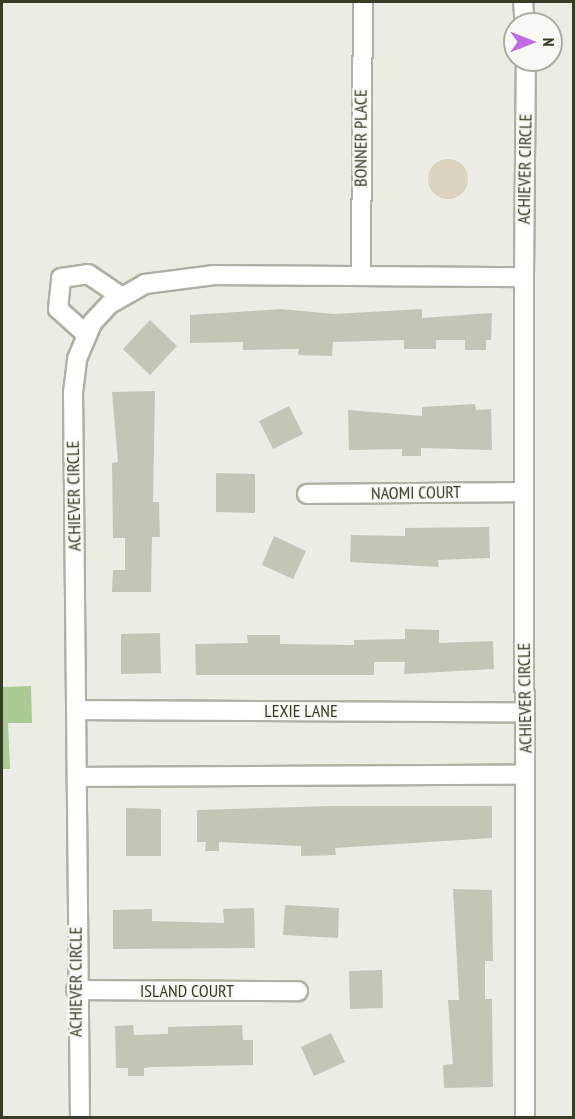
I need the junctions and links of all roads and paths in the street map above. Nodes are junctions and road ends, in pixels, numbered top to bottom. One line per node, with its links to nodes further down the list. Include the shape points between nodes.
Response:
1 (363, 2): 3 (street, BONNER PLACE)
2 (526, 72): 4 (street, ACHIEVER CIRCLE)
3 (361, 275): 4 (street, ACHIEVER CIRCLE); 5 (street, ACHIEVER CIRCLE, via 214,275 145,284)
4 (524, 278): 7 (street, ACHIEVER CIRCLE)
5 (122, 297): 6 (street, ACHIEVER CIRCLE, via 92,323); 6 (street, via 88,274 61,278 58,309)
6 (87, 335): 9 (street, ACHIEVER CIRCLE, via 73,393)
7 (524, 492): 8 (street, NAOMI COURT); 10 (street, ACHIEVER CIRCLE)
8 (307, 494)
9 (76, 710): 10 (street, LEXIE LANE); 12 (street, ACHIEVER CIRCLE)
10 (525, 712): 11 (street, ACHIEVER CIRCLE)
11 (525, 775): 12 (street); 16 (street, ACHIEVER CIRCLE)
12 (77, 777): 13 (street, ACHIEVER CIRCLE)
13 (76, 990): 14 (street, ISLAND COURT); 15 (street, ACHIEVER CIRCLE)
14 (298, 991)
15 (80, 1118)
16 (525, 1118)

